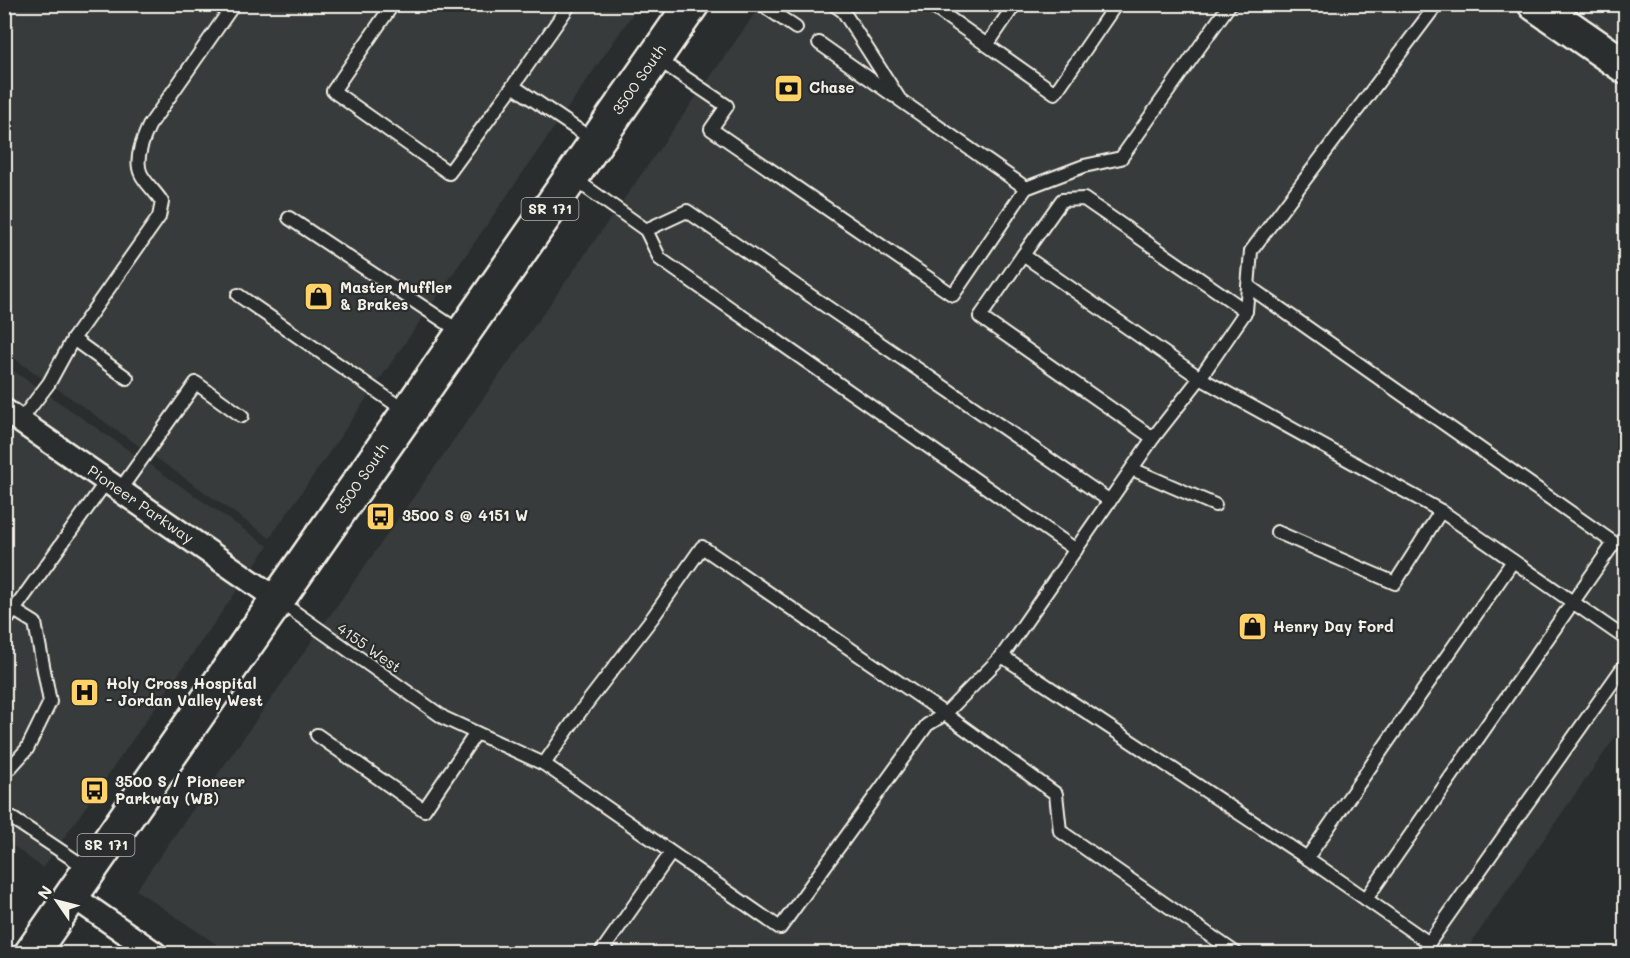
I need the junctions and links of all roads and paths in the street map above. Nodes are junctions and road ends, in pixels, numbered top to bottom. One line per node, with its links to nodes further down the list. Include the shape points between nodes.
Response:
1 (234, 4): 30 (lane, via 149,126 142,142 140,173 162,202 159,217)
2 (393, 4): 18 (lane, via 333,91 449,173)
3 (692, 4): 16 (main road, 3500 South / SR 171)
4 (761, 4): 13 (lane)
5 (833, 4): 19 (lane, via 843,11)
6 (929, 4): 15 (lane)
7 (1015, 4): 15 (lane)
8 (1116, 4): 15 (lane, via 1054,93)
9 (1230, 4): 22 (lane, via 1121,158 1084,166)
10 (1437, 4): 26 (lane, via 1251,251)
11 (1535, 4): 17 (main road)
12 (569, 5): 18 (lane)
13 (796, 28)
14 (819, 43): 19 (lane)
15 (987, 45)
16 (655, 57): 20 (main road, 3500 South / SR 171); 22 (lane, via 727,106 711,129 953,295)
17 (1626, 67)
18 (513, 86): 20 (lane)
19 (900, 100): 22 (lane)
20 (596, 142): 21 (main road, 3500 South / SR 171)
21 (572, 177): 24 (lane); 29 (main road, 3500 South / SR 171)
22 (1026, 188)
23 (289, 218): 29 (lane)
24 (646, 230): 39 (lane, via 687,211); 43 (lane, via 660,259)
25 (1023, 255): 28 (lane, via 1062,200 1084,199); 32 (lane); 36 (lane, via 980,317)
26 (1248, 286): 28 (lane); 46 (lane, via 1614,543)
27 (238, 295): 33 (lane)
28 (1246, 311): 32 (lane)
29 (463, 334): 33 (main road, 3500 South / SR 171)
30 (73, 339): 31 (lane); 34 (lane, via 50,383)
31 (126, 378)
32 (1200, 378): 36 (lane); 41 (lane)
33 (408, 413): 45 (main road, 3500 South / SR 171)
34 (12, 416): 38 (street, Pioneer Parkway)
35 (242, 416): 38 (lane, via 196,383)
36 (1153, 438): 37 (lane)
37 (1132, 469): 39 (lane); 40 (lane)
38 (113, 486): 45 (street, Pioneer Parkway); 47 (lane)
39 (1110, 501): 43 (lane)
40 (1215, 505)
41 (1441, 511): 42 (lane, via 1395,583); 44 (lane)
42 (1276, 532)
43 (1076, 550): 50 (lane)
44 (1513, 561): 46 (lane); 59 (lane)
45 (278, 600): 53 (lane, 4155 West, via 444,718); 60 (main road, 3500 South / SR 171)
46 (1574, 603): 49 (lane); 61 (lane)
47 (14, 610): 48 (lane); 56 (lane, via 35,623 50,702 27,749)
48 (4, 624)
49 (1626, 639)
50 (1002, 656): 52 (lane); 59 (lane)
51 (1626, 663): 62 (lane)
52 (945, 714): 55 (lane, via 702,547); 58 (lane, 4155 West, via 927,725 780,928); 67 (lane, via 1056,794 1060,831)
53 (476, 733): 54 (lane, via 424,810); 55 (lane, 4155 West)
54 (317, 735)
55 (543, 765): 58 (lane, 4155 West)
56 (4, 770)
57 (4, 813): 60 (lane)
58 (671, 853): 66 (lane)
59 (1307, 858): 61 (lane)
60 (80, 883): 63 (street); 64 (main road, 3500 South / SR 171)
61 (1366, 899): 62 (lane)
62 (1429, 943): 68 (lane)
63 (130, 946): 65 (street)
64 (31, 954)
65 (156, 954)
66 (600, 954)
67 (1238, 954)
68 (1421, 954)

